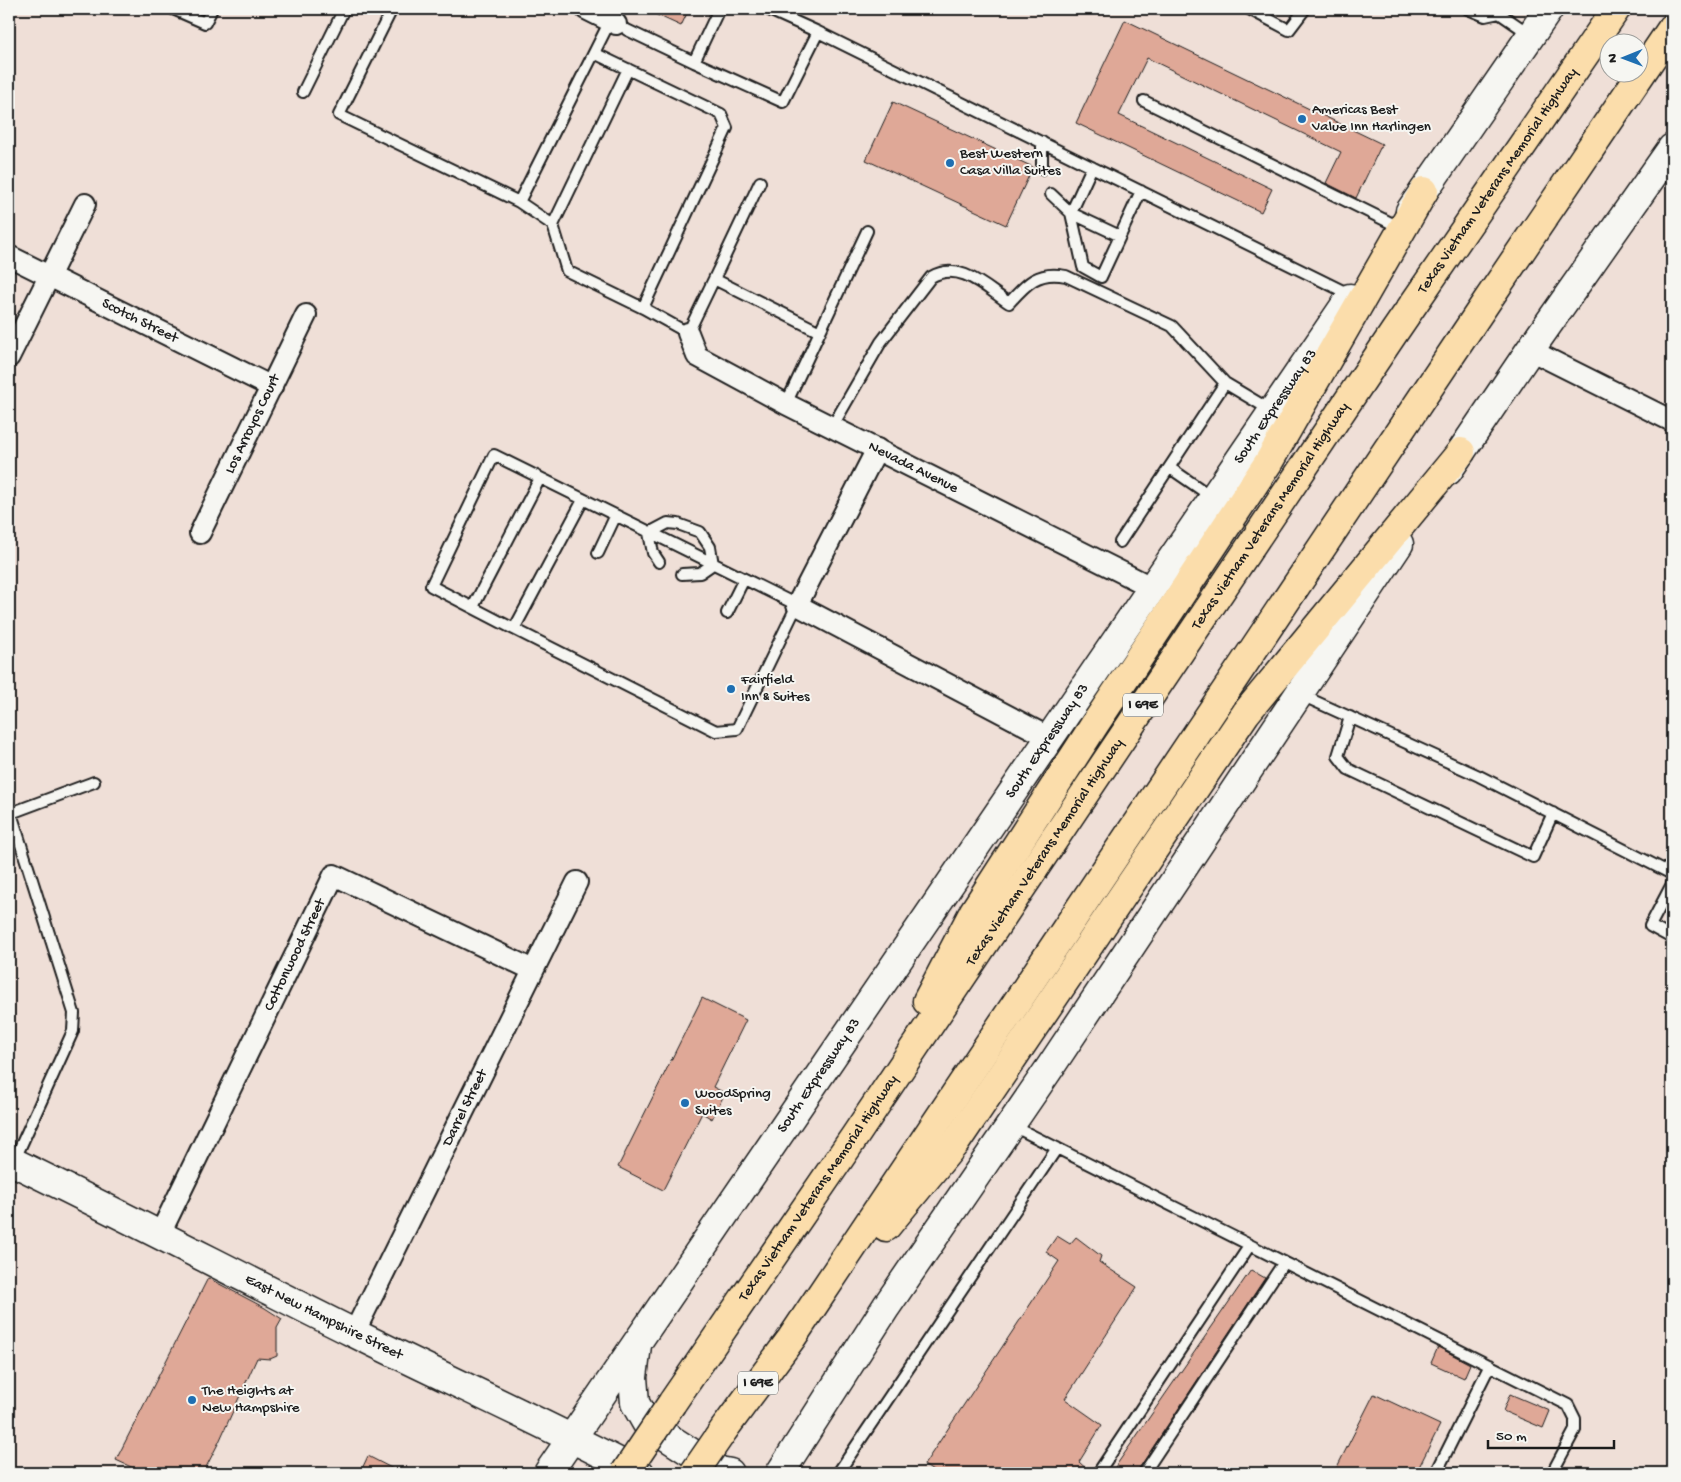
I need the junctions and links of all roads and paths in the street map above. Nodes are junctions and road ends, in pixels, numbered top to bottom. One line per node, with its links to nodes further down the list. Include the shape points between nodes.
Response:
1 (173, 9): 2 (lane, via 205,23)
2 (212, 9)
3 (344, 9): 20 (lane)
4 (392, 9): 30 (lane, via 339,115)
5 (719, 9): 18 (lane)
6 (767, 9): 15 (lane)
7 (1249, 9): 8 (lane, via 1289,30)
8 (1305, 9)
9 (1468, 9): 12 (lane, via 1485,16)
10 (1549, 9): 16 (main road, South Expressway 83)
11 (1616, 9): 85 (highway, Texas Vietnam Veterans Memorial Highway / I 69E, via 1395,331)
12 (1500, 11): 16 (lane)
13 (607, 18): 17 (lane); 18 (lane)
14 (1672, 28): 92 (highway, I 69E)
15 (818, 32): 18 (lane, via 783,102); 22 (lane)
16 (1531, 35): 28 (main road, South Expressway 83)
17 (594, 53): 19 (lane); 30 (lane)
18 (694, 62)
19 (628, 69): 33 (lane); 41 (lane, via 721,114 727,128)
20 (303, 92)
21 (1144, 101): 34 (lane)
22 (1042, 142): 24 (lane); 25 (lane)
23 (1672, 148): 45 (main road)
24 (1092, 167): 27 (lane); 32 (lane)
25 (1042, 169)
26 (760, 182): 39 (lane)
27 (1141, 191): 36 (lane); 40 (lane)
28 (1424, 191): 34 (main road, South Expressway 83); 85 (highway, via 1268,463 974,911)
29 (1051, 194): 32 (lane)
30 (518, 202): 33 (lane)
31 (85, 204): 38 (street)
32 (1071, 213): 36 (lane); 36 (lane, via 1083,267 1101,277)
33 (553, 225): 41 (lane, via 567,271)
34 (1399, 227): 40 (main road, South Expressway 83)
35 (868, 232): 43 (lane)
36 (1120, 236)
37 (9, 256): 38 (street, Scotch Street)
38 (49, 276): 46 (street); 48 (street, Scotch Street)
39 (714, 279): 43 (lane); 44 (lane)
40 (1352, 295): 50 (main road, South Expressway 83)
41 (643, 308): 44 (lane)
42 (306, 315): 48 (street, Los Arroyos Court)
43 (820, 332): 49 (lane)
44 (688, 333): 49 (street, Nevada Avenue, via 697,356)
45 (1530, 350): 51 (street); 54 (main road)
46 (9, 357)
47 (1226, 383): 50 (lane); 52 (lane, via 1172,326 1066,276 1044,274 1027,283 1009,303 964,272 938,273 881,342); 55 (lane)
48 (272, 387): 60 (street, Los Arroyos Court)
49 (786, 404): 52 (street, Nevada Avenue)
50 (1273, 411): 57 (main road, South Expressway 83)
51 (1672, 421)
52 (832, 427): 53 (street, Nevada Avenue)
53 (877, 449): 68 (street, Nevada Avenue); 69 (street)
54 (1461, 452): 73 (main road); 92 (highway, via 1246,712 956,1142)
55 (1170, 468): 57 (lane); 62 (lane)
56 (540, 478): 58 (lane); 70 (lane); 70 (lane, via 494,455 431,586)
57 (1214, 498): 68 (main road, South Expressway 83)
58 (583, 500): 59 (lane); 72 (lane)
59 (615, 517): 61 (lane); 63 (lane)
60 (200, 533)
61 (649, 533): 64 (lane, via 652,553); 65 (lane); 65 (lane, via 668,523 700,532 710,547)
62 (1120, 542)
63 (598, 553)
64 (659, 562)
65 (713, 564): 66 (lane, via 700,573); 67 (lane)
66 (682, 574)
67 (744, 579): 69 (lane); 71 (lane)
68 (1153, 588): 75 (main road, South Expressway 83)
69 (797, 605): 72 (lane, via 737,729 716,731); 75 (street)
70 (473, 607): 72 (lane)
71 (727, 613)
72 (514, 629)
73 (1298, 693): 74 (lane); 84 (main road)
74 (1350, 717): 77 (lane); 77 (lane, via 1338,756 1348,769 1534,857)
75 (1050, 738): 93 (main road, South Expressway 83)
76 (94, 782): 78 (lane, via 11,813)
77 (1553, 814): 79 (lane)
78 (13, 834): 87 (lane, via 74,1013 73,1031)
79 (1672, 874)
80 (577, 882): 83 (street, Darrel Street)
81 (1672, 884): 82 (lane, via 1650,926)
82 (1672, 938)
83 (533, 970): 88 (street, Cottonwood Street, via 334,875); 91 (street, Darrel Street)
84 (1011, 1124): 86 (lane); 96 (main road)
85 (855, 1136): 98 (highway, Texas Vietnam Veterans Memorial Highway / I 69E, bridge)
86 (1057, 1148): 89 (lane); 102 (lane)
87 (11, 1161): 88 (main road, East New Hampshire Street)
88 (160, 1234): 91 (main road, East New Hampshire Street)
89 (1250, 1245): 90 (lane); 103 (lane)
90 (1284, 1262): 94 (lane); 104 (lane)
91 (354, 1333): 95 (main road, East New Hampshire Street)
92 (791, 1339): 100 (highway, I 69E, bridge)
93 (638, 1341): 95 (main road, South Expressway 83); 101 (main road, via 632,1377 636,1403 647,1424 720,1471)
94 (1490, 1365): 105 (lane); 106 (lane, via 1568,1405 1576,1419 1575,1430)
95 (572, 1438): 97 (main road, South Expressway 83); 99 (main road, East New Hampshire Street)
96 (781, 1469)
97 (548, 1473)
98 (625, 1473)
99 (640, 1473)
100 (694, 1473)
101 (730, 1473)
102 (838, 1473)
103 (1098, 1473)
104 (1144, 1473)
105 (1436, 1473)
106 (1552, 1473)

